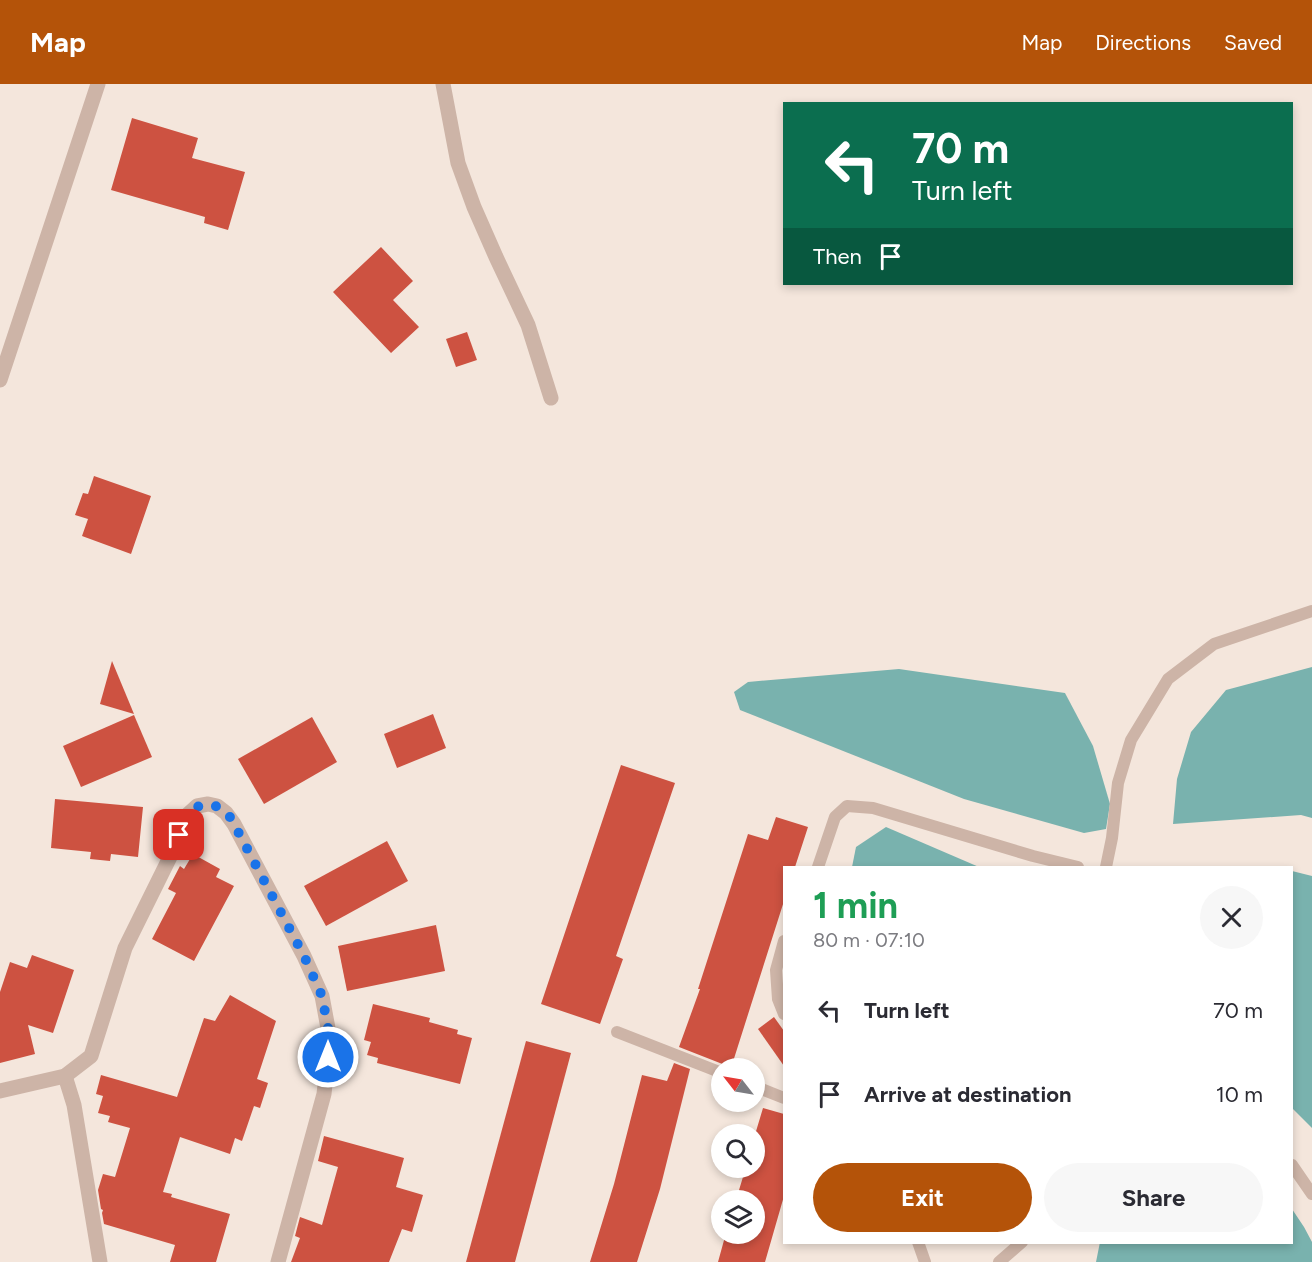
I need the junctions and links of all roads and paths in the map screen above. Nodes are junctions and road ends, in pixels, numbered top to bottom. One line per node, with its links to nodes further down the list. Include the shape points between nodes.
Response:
1 (98, 84): 3 (street)
2 (443, 84): 4 (street, via 458,163 478,217 528,325)
3 (0, 380)
4 (551, 398)
5 (1312, 611): 8 (lane, via 1214,644 1168,679 1131,741 1118,783)
6 (818, 866): 7 (lane, via 835,817 847,806 873,808)
7 (1074, 866)
8 (1106, 866)
9 (783, 944): 10 (lane, via 776,970)
10 (783, 1012)
11 (617, 1032): 12 (lane)
12 (711, 1069)
13 (65, 1076): 15 (street); 21 (street, via 74,1105); 22 (street, via 91,1056 125,948 172,854 186,816 197,806 217,806 234,824 304,956 322,996 330,1039 324,1094)
14 (765, 1090): 16 (lane)
15 (0, 1091)
16 (783, 1098)
17 (1293, 1166): 18 (lane)
18 (1312, 1194)
19 (919, 1244): 23 (lane)
20 (1020, 1244): 24 (lane)
21 (100, 1262)
22 (278, 1262)
23 (926, 1262)
24 (999, 1262)

